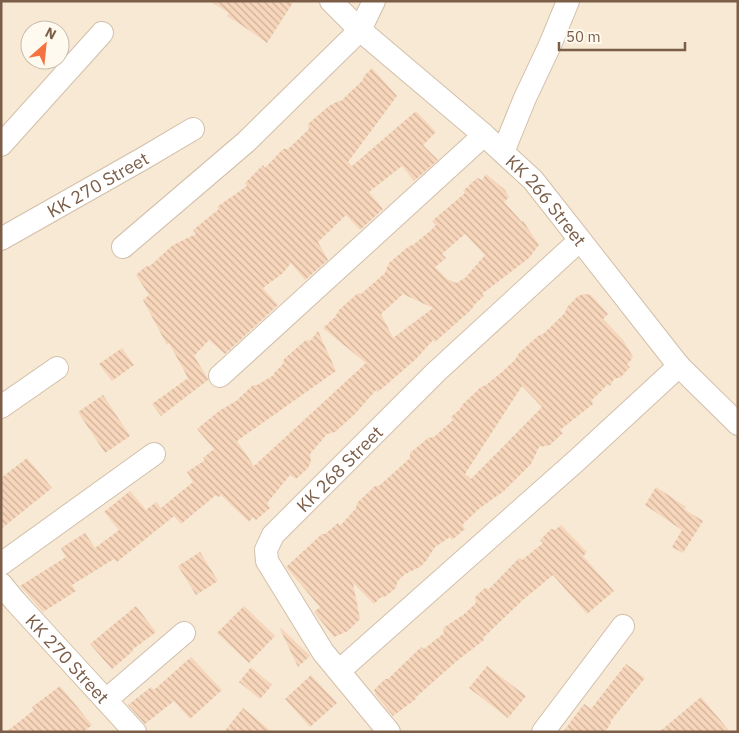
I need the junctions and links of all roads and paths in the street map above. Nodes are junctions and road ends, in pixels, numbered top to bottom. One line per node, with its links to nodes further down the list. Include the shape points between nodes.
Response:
1 (331, 1): 4 (street, KK 266 Street)
2 (374, 1): 4 (street)
3 (568, 1): 9 (street)
4 (360, 30): 7 (street, KK 266 Street); 12 (street, via 246,142)
5 (102, 33): 8 (street)
6 (193, 129): 10 (street, KK 270 Street)
7 (484, 135): 9 (street, KK 266 Street); 15 (street)
8 (1, 145)
9 (503, 152): 11 (street, KK 266 Street, via 533,180)
10 (1, 239)
11 (580, 240): 13 (street, KK 266 Street); 23 (street, KK 268 Street, via 436,372 273,536 266,550 267,561 323,652)
12 (123, 247)
13 (679, 366): 17 (street, KK 266 Street); 23 (street, via 576,462)
14 (57, 368): 16 (street)
15 (220, 376)
16 (1, 407)
17 (738, 424)
18 (154, 454): 19 (street)
19 (1, 564)
20 (1, 584): 24 (street, KK 270 Street)
21 (623, 626): 27 (street)
22 (184, 633): 24 (street)
23 (339, 671): 26 (street, KK 268 Street)
24 (106, 700): 25 (street, KK 270 Street)
25 (135, 732)
26 (389, 732)
27 (542, 732)

